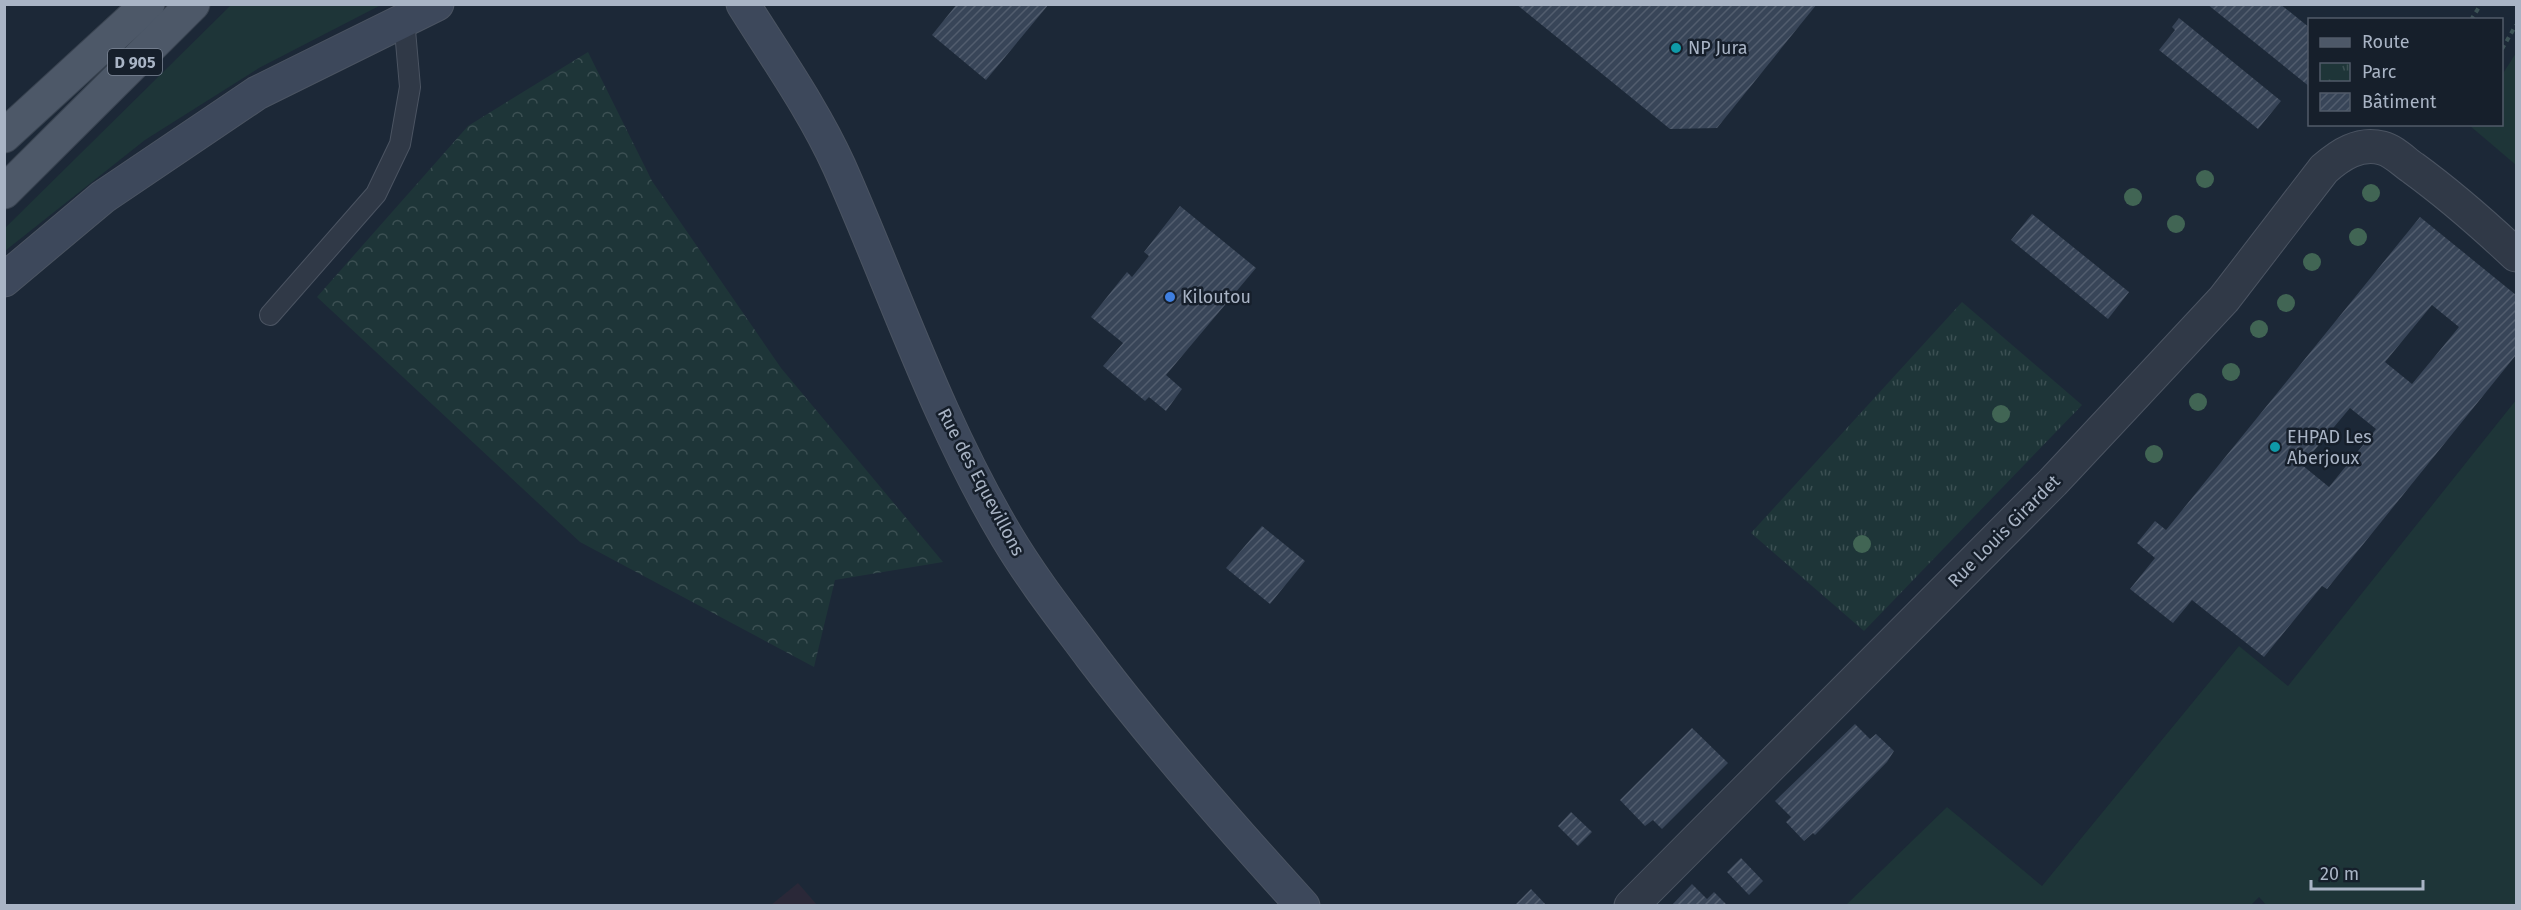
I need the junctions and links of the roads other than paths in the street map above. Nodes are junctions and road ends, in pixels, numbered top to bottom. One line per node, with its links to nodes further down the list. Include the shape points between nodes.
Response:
1 (148, 4): 6 (main road)
2 (193, 4): 7 (main road, D 905)
3 (437, 4): 5 (street)
4 (743, 4): 11 (street, Rue des Equevillons, via 807,105 838,164 940,407 1007,537 1051,603 1129,705 1213,807)
5 (404, 19): 9 (street, via 257,93 103,197); 10 (lane, via 410,87 400,144 376,194)
6 (4, 136)
7 (4, 192)
8 (2517, 255): 12 (street, Rue Louis Girardet, via 2454,198 2394,154 2382,148 2362,147 2343,153 2324,169 2224,299 2053,482)
9 (4, 280)
10 (270, 315)
11 (1303, 906)
12 (1631, 906)

